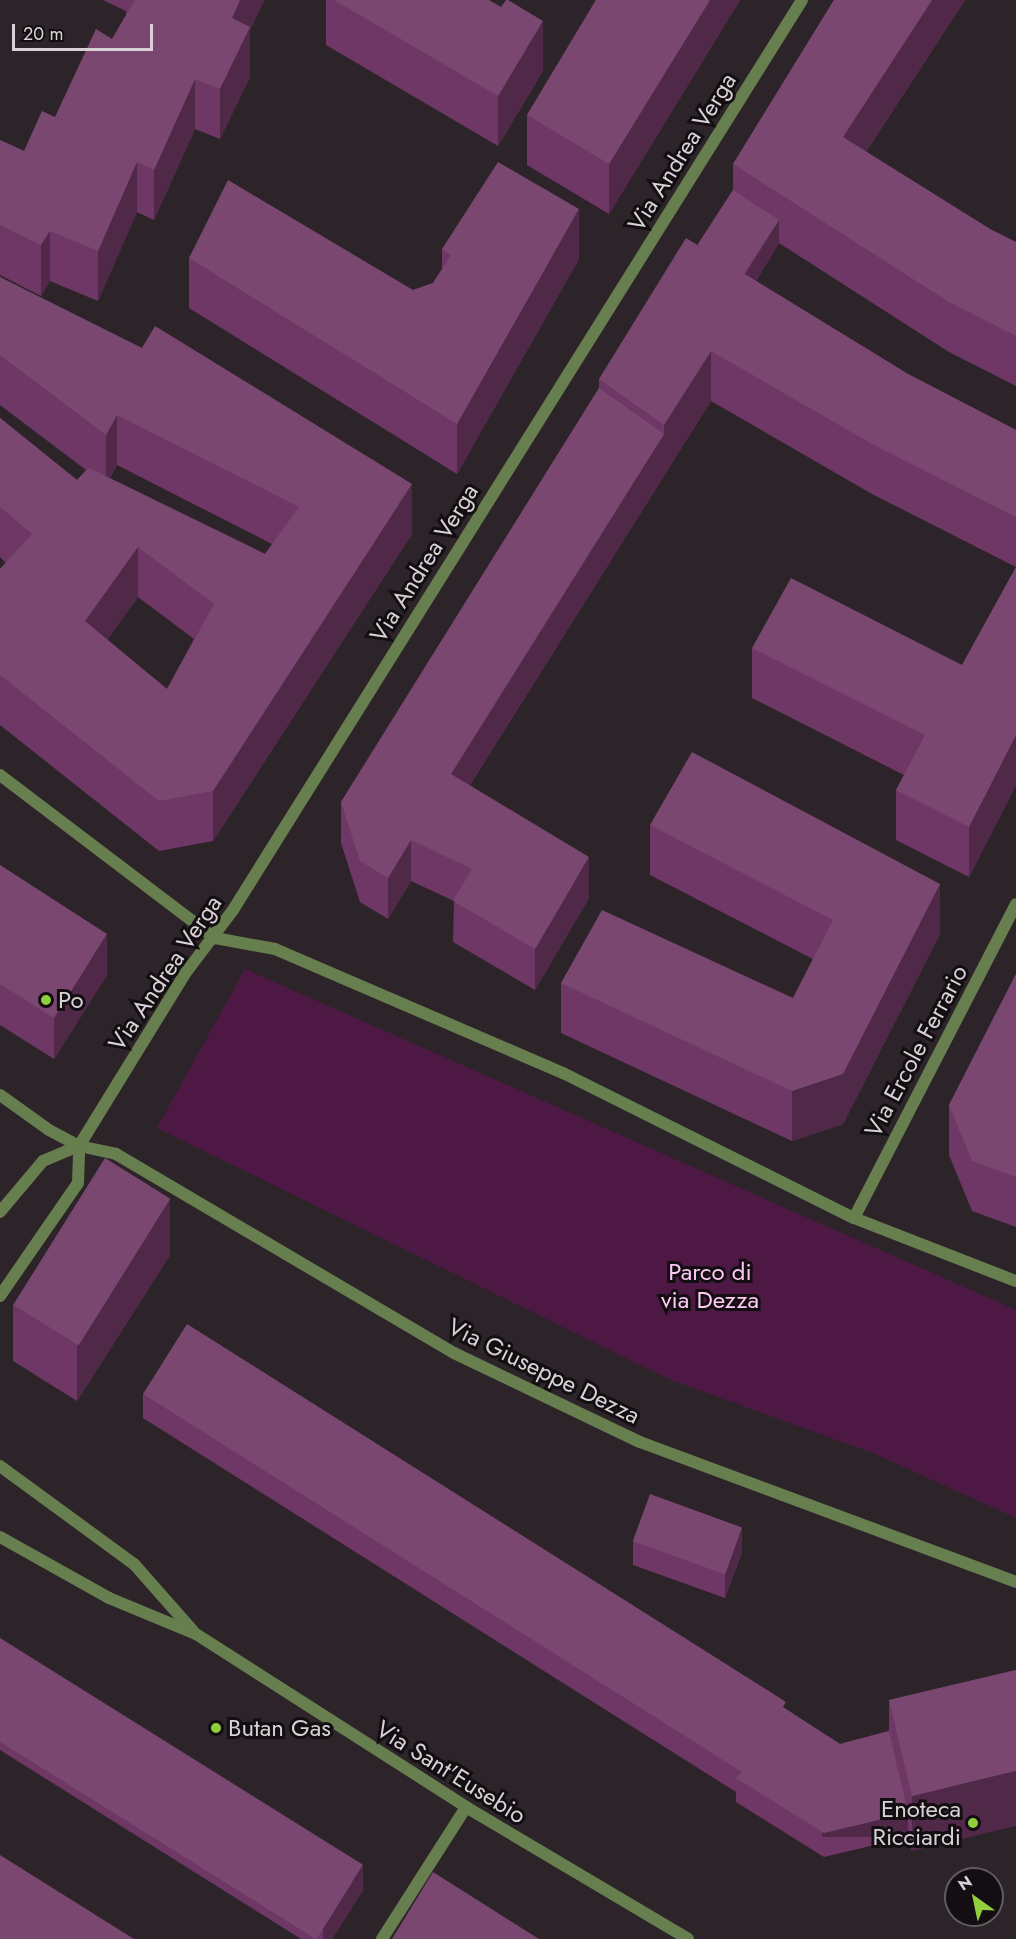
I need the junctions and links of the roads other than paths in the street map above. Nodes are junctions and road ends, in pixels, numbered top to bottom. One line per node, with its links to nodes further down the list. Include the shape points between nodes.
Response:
1 (802, 0): 4 (street, Via Andrea Verga)
2 (0, 775): 4 (street)
3 (1016, 904): 8 (street, Via Ercole Ferrario)
4 (215, 938): 6 (street, Via Andrea Verga, via 184,975); 8 (street, via 275,949 563,1073)
5 (0, 1095): 6 (street)
6 (79, 1146): 7 (street, via 43,1161); 10 (street, via 78,1183); 13 (street, Via Giuseppe Dezza, via 116,1154 454,1353 640,1442)
7 (0, 1212)
8 (854, 1218): 9 (street)
9 (1016, 1281)
10 (0, 1296)
11 (0, 1466): 14 (street, Via Sant'Eusebio, via 134,1564)
12 (0, 1537): 14 (street, Via Sant'Eusebio, via 109,1598)
13 (1016, 1582)
14 (196, 1634): 15 (street, Via Sant'Eusebio)
15 (466, 1807): 16 (street); 17 (street, Via Sant'Eusebio)
16 (382, 1939)
17 (688, 1939)

